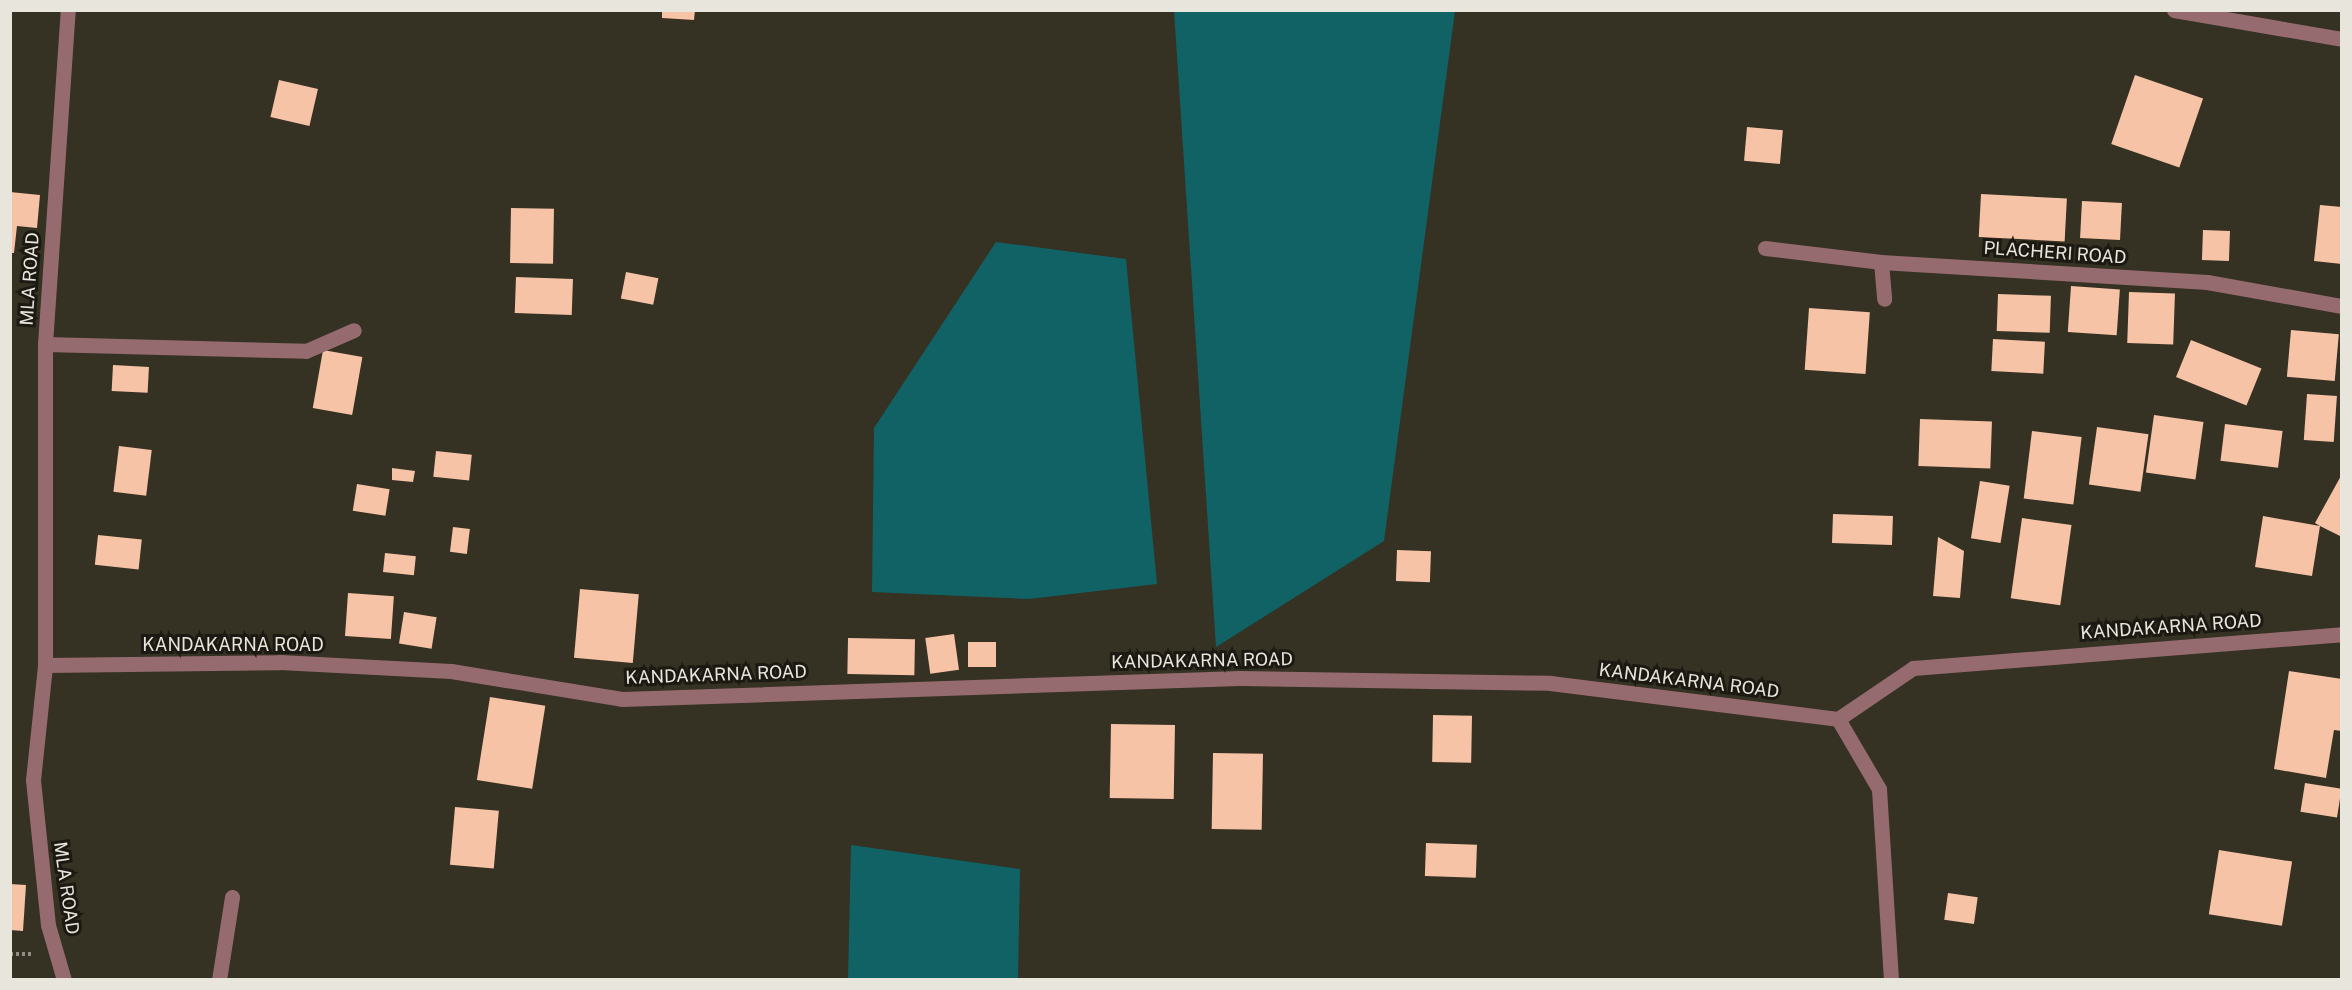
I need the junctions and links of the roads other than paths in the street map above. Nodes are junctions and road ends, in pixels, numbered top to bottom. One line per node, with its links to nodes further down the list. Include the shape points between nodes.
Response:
1 (68, 10): 9 (street, MLA ROAD)
2 (2174, 10): 3 (street)
3 (2342, 39)
4 (1765, 248): 5 (street, PLACHERI ROAD)
5 (1881, 262): 6 (street); 7 (street, PLACHERI ROAD, via 2206,282)
6 (1884, 299)
7 (2342, 306)
8 (354, 330): 9 (street, via 306,351)
9 (45, 344): 11 (street, MLA ROAD)
10 (2342, 634): 12 (street, KANDAKARNA ROAD, via 1913,668)
11 (45, 665): 12 (street, KANDAKARNA ROAD, via 280,662 450,671 621,699 1240,678 1550,683); 14 (street, MLA ROAD, via 33,780 48,925)
12 (1838, 719): 16 (street, via 1879,789)
13 (232, 897): 15 (street)
14 (64, 980)
15 (219, 980)
16 (1891, 980)

